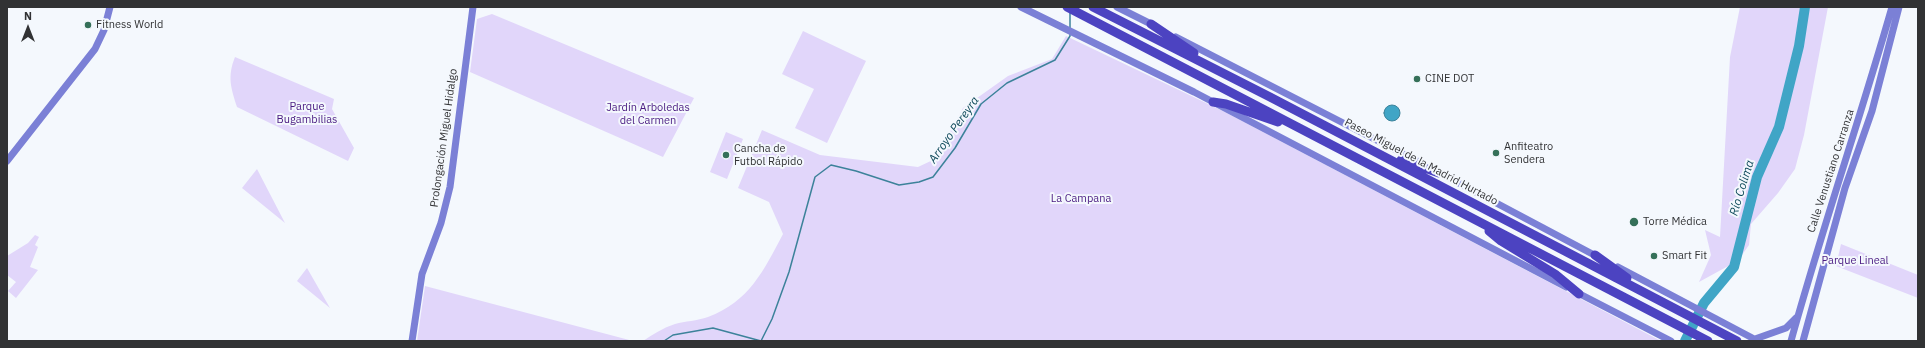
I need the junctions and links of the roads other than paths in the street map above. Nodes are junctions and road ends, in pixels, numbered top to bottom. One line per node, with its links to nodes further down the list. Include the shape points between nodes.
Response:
1 (110, 7): 14 (street, via 96,49)
2 (473, 7): 26 (street, Prolongación Miguel Hidalgo, via 450,187 441,223 422,274)
3 (1021, 7): 11 (street)
4 (1067, 7): 12 (highway)
5 (1092, 7): 10 (highway, Paseo Miguel de la Madrid Hurtado)
6 (1117, 7): 9 (street)
7 (1892, 7): 15 (street, Calle Venustiano Carranza, via 1864,104)
8 (1900, 7): 17 (street, Calle Venustiano Carranza, via 1872,110)
9 (1151, 24): 10 (highway); 16 (street)
10 (1236, 79): 13 (highway, Paseo Miguel de la Madrid Hurtado)
11 (1213, 102): 12 (highway); 20 (street)
12 (1295, 126): 18 (highway)
13 (1372, 150): 16 (highway); 21 (highway, Paseo Miguel de la Madrid Hurtado)
14 (7, 161)
15 (1841, 170): 17 (street); 22 (street, Calle Venustiano Carranza)
16 (1439, 173): 19 (street)
17 (1850, 173): 24 (street, Calle Venustiano Carranza)
18 (1472, 217): 20 (highway, via 1501,241 1555,274); 28 (highway)
19 (1595, 255): 21 (highway); 23 (street)
20 (1579, 294): 27 (street)
21 (1654, 298): 29 (highway, Paseo Miguel de la Madrid Hurtado)
22 (1798, 316): 25 (street, via 1786,328); 31 (street, Calle Venustiano Carranza)
23 (1738, 330): 25 (street); 30 (street)
24 (1805, 333): 32 (street, Calle Venustiano Carranza); 33 (street)
25 (1757, 340)
26 (412, 341)
27 (1671, 341)
28 (1708, 341)
29 (1737, 341)
30 (1745, 341)
31 (1790, 341)
32 (1803, 341)
33 (1808, 341)

